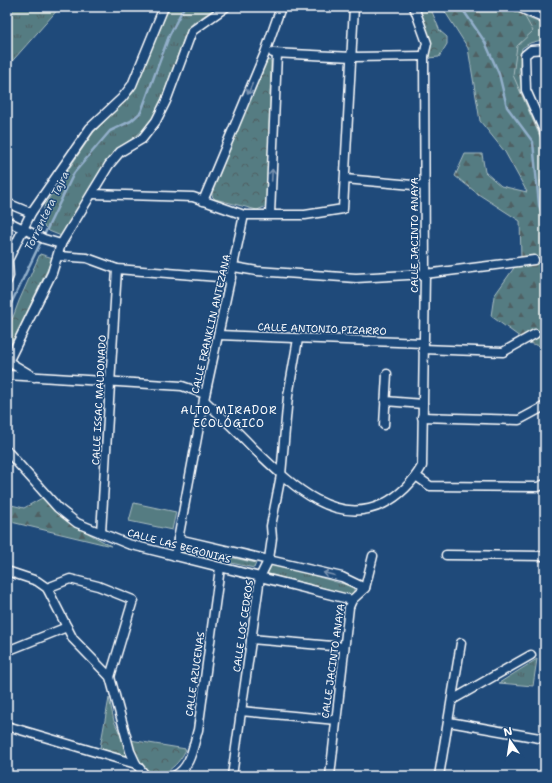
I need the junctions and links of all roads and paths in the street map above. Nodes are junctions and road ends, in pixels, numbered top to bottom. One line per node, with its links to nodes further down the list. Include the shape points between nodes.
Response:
1 (164, 7): 19 (street, via 132,85 90,128)
2 (226, 7): 16 (street, via 192,31 156,121 142,139 120,152)
3 (281, 7): 9 (street)
4 (354, 7): 12 (street)
5 (414, 7): 11 (street, CALLE JACINTO ANAYA, via 427,43)
6 (518, 7): 7 (street)
7 (545, 19)
8 (545, 50): 13 (street, via 531,50 525,55 526,90)
9 (265, 53): 10 (street); 17 (street, one-way to 17)
10 (277, 54): 12 (street); 20 (street, one-way to 10)
11 (424, 56): 12 (street); 15 (street, CALLE JACINTO ANAYA)
12 (352, 57): 14 (street)
13 (545, 133)
14 (345, 180): 15 (street); 20 (street, via 343,209 305,215)
15 (424, 186): 30 (street, CALLE JACINTO ANAYA)
16 (92, 194): 17 (street, via 193,197); 24 (street)
17 (203, 201): 21 (street)
18 (7, 203): 19 (street)
19 (32, 213): 23 (street)
20 (270, 214): 21 (street)
21 (244, 215): 28 (street, CALLE FRANKLIN ANTEZANA)
22 (7, 221): 23 (street)
23 (22, 232): 24 (street); 26 (street)
24 (61, 244): 25 (street)
25 (58, 256): 29 (street, via 87,258); 37 (street)
26 (8, 260): 32 (street)
27 (534, 260): 30 (street)
28 (234, 267): 30 (street, via 356,278); 31 (street, CALLE FRANKLIN ANTEZANA)
29 (118, 269): 31 (street); 41 (street, CALLE ISSAC MALDONADO)
30 (425, 274): 36 (street, CALLE JACINTO ANAYA)
31 (231, 278): 34 (street, CALLE FRANKLIN ANTEZANA)
32 (7, 281)
33 (535, 334): 36 (street, CALLE ANTONIO PIZARRO, via 504,352)
34 (220, 335): 35 (street, CALLE ANTONIO PIZARRO); 42 (street, CALLE FRANKLIN ANTEZANA)
35 (298, 339): 36 (street, CALLE ANTONIO PIZARRO); 49 (street, CALLE LOS CEDROS, via 288,396)
36 (423, 346): 44 (street, CALLE JACINTO ANAYA)
37 (8, 363): 40 (street)
38 (387, 374): 43 (street)
39 (7, 375): 40 (street)
40 (37, 378): 41 (street)
41 (110, 381): 42 (street, via 182,386); 52 (street, CALLE ISSAC MALDONADO)
42 (204, 397): 49 (street); 53 (street, CALLE FRANKLIN ANTEZANA)
43 (385, 401): 44 (street); 47 (street)
44 (423, 404): 46 (street, CALLE JACINTO ANAYA)
45 (545, 406): 46 (street, via 519,420)
46 (422, 417): 50 (street, CALLE JACINTO ANAYA, via 422,466)
47 (384, 425)
48 (7, 452): 52 (street, CALLE LAS BEGONIAS, via 58,508 77,523)
49 (281, 474): 50 (street, via 317,500 348,511 362,510 388,501 400,493); 59 (street, CALLE LOS CEDROS, via 271,526)
50 (416, 476): 51 (street, via 430,486 538,487)
51 (545, 484)
52 (101, 533): 56 (street, CALLE LAS BEGONIAS, via 128,544)
53 (178, 539): 56 (street, CALLE FRANKLIN ANTEZANA); 59 (street, CALLE LAS BEGONIAS)
54 (545, 551): 58 (street)
55 (446, 555): 58 (street)
56 (175, 556): 60 (street, CALLE LAS BEGONIAS)
57 (373, 556): 66 (street)
58 (545, 556)
59 (269, 559): 64 (street, CALLE LOS CEDROS); 66 (street, CALLE LAS BEGONIAS, one-way to 59, via 342,577)
60 (220, 568): 64 (street, CALLE LAS BEGONIAS); 82 (street, CALLE AZUCENAS, via 198,730 192,753)
61 (7, 571): 62 (street)
62 (23, 576): 63 (street); 65 (street, via 37,580)
63 (7, 577)
64 (260, 577): 67 (street, CALLE LAS BEGONIAS); 69 (street, CALLE LOS CEDROS)
65 (47, 588): 68 (street); 74 (street, via 70,579 98,586 133,600)
66 (366, 588): 67 (street, CALLE JACINTO ANAYA)
67 (352, 600): 71 (street, CALLE JACINTO ANAYA)
68 (67, 627): 72 (street); 74 (street, via 83,651)
69 (251, 639): 71 (street); 76 (street, CALLE LOS CEDROS)
70 (461, 643): 75 (street)
71 (344, 647): 77 (street, CALLE JACINTO ANAYA)
72 (7, 651)
73 (531, 655): 75 (street)
74 (110, 677): 81 (street, via 130,751)
75 (452, 700): 78 (street)
76 (241, 712): 77 (street); 84 (street, CALLE LOS CEDROS)
77 (336, 720): 85 (street, CALLE JACINTO ANAYA)
78 (449, 722): 80 (street); 86 (street)
79 (7, 726): 81 (street)
80 (545, 739)
81 (136, 764): 83 (street)
82 (177, 775)
83 (146, 776)
84 (232, 776)
85 (330, 776)
86 (440, 776)

